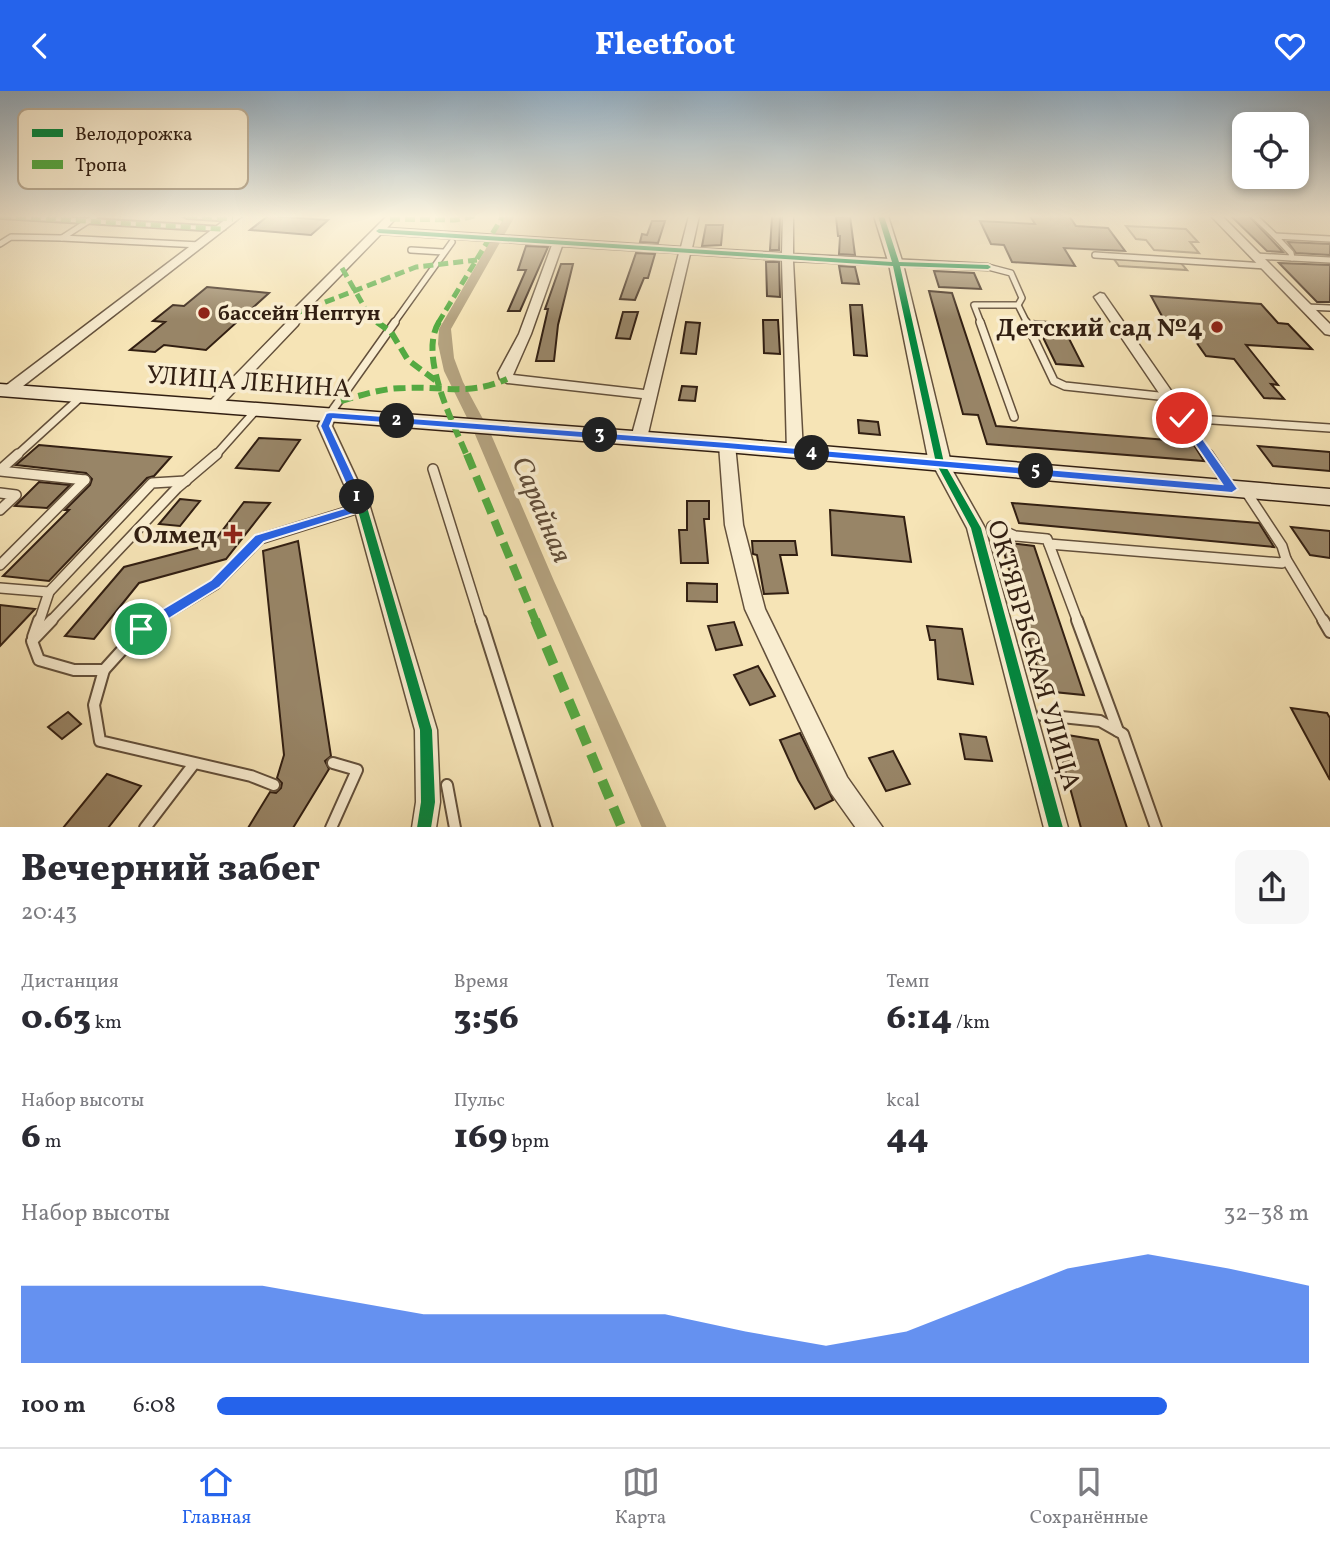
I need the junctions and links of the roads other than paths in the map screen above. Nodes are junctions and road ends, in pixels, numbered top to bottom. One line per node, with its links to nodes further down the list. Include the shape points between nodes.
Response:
1 (193, 250): 25 (street)
2 (360, 250): 29 (street)
3 (417, 250): 11 (lane)
4 (552, 250): 26 (street, via 525,334 505,373 507,379)
5 (687, 250): 26 (street)
6 (691, 250): 14 (street)
7 (787, 250): 14 (street)
8 (892, 250): 17 (street, ОКТЯБРЬСКАЯ УЛИЦА)
9 (1250, 250): 13 (street)
10 (1289, 250): 15 (lane)
11 (443, 252): 31 (lane)
12 (1095, 255): 18 (lane)
13 (1256, 256): 15 (lane); 18 (street)
14 (787, 258): 17 (street); 37 (street)
15 (1292, 258): 16 (lane)
16 (1330, 260)
17 (896, 264): 19 (street); 38 (street, ОКТЯБРЬСКАЯ УЛИЦА)
18 (1266, 265): 22 (street)
19 (988, 267): 21 (lane, via 1011,273 1022,297)
20 (1100, 297): 28 (street)
21 (1018, 305): 28 (lane, via 1054,380 1065,386); 32 (lane, via 974,306)
22 (1306, 307): 23 (lane); 24 (street)
23 (1330, 308)
24 (1330, 331)
25 (4, 390): 27 (main road, УЛИЦА ЛЕНИНА)
26 (649, 395): 35 (street)
27 (82, 396): 29 (main road, УЛИЦА ЛЕНИНА); 40 (lane)
28 (1168, 397): 33 (street)
29 (212, 407): 30 (main road, УЛИЦА ЛЕНИНА)
30 (257, 409): 31 (main road, УЛИЦА ЛЕНИНА); 41 (lane, via 207,465)
31 (330, 415): 35 (main road, УЛИЦА ЛЕНИНА); 45 (street, via 325,426)
32 (1014, 417)
33 (1182, 418): 34 (lane); 42 (lane)
34 (1330, 428)
35 (639, 438): 36 (main road, УЛИЦА ЛЕНИНА)
36 (727, 445): 37 (main road, УЛИЦА ЛЕНИНА); 67 (street, via 734,525 755,610 839,785)
37 (795, 452): 38 (main road, УЛИЦА ЛЕНИНА)
38 (940, 463): 42 (main road, УЛИЦА ЛЕНИНА); 68 (street, ОКТЯБРЬСКАЯ УЛИЦА, via 976,528)
39 (433, 468): 66 (lane)
40 (0, 470): 50 (lane, via 85,481)
41 (186, 481): 52 (lane, via 152,483); 54 (lane)
42 (1238, 490): 44 (main road, УЛИЦА ЛЕНИНА); 49 (lane, via 1282,546)
43 (0, 493): 46 (lane, via 16,495)
44 (1330, 498)
45 (362, 507): 55 (lane, via 260,539 216,584 141,629); 64 (street, via 426,730)
46 (0, 510)
47 (992, 526): 48 (lane, via 1047,539)
48 (1049, 544): 49 (lane, via 1262,563); 57 (lane)
49 (1286, 559): 53 (lane)
50 (0, 565)
51 (0, 587): 52 (lane)
52 (49, 592): 54 (lane)
53 (1330, 632)
54 (32, 641): 55 (lane, via 39,660 51,665)
55 (104, 670): 59 (lane, via 94,705 100,741)
56 (1042, 715): 57 (lane, via 1100,721)
57 (1118, 731): 69 (lane, via 1123,734)
58 (333, 763): 63 (lane, via 357,771)
59 (193, 765): 60 (lane); 62 (lane)
60 (275, 785)
61 (447, 785): 65 (lane)
62 (146, 827)
63 (331, 827)
64 (424, 827)
65 (455, 827)
66 (547, 827)
67 (870, 827)
68 (1056, 827)
69 (1156, 827)

